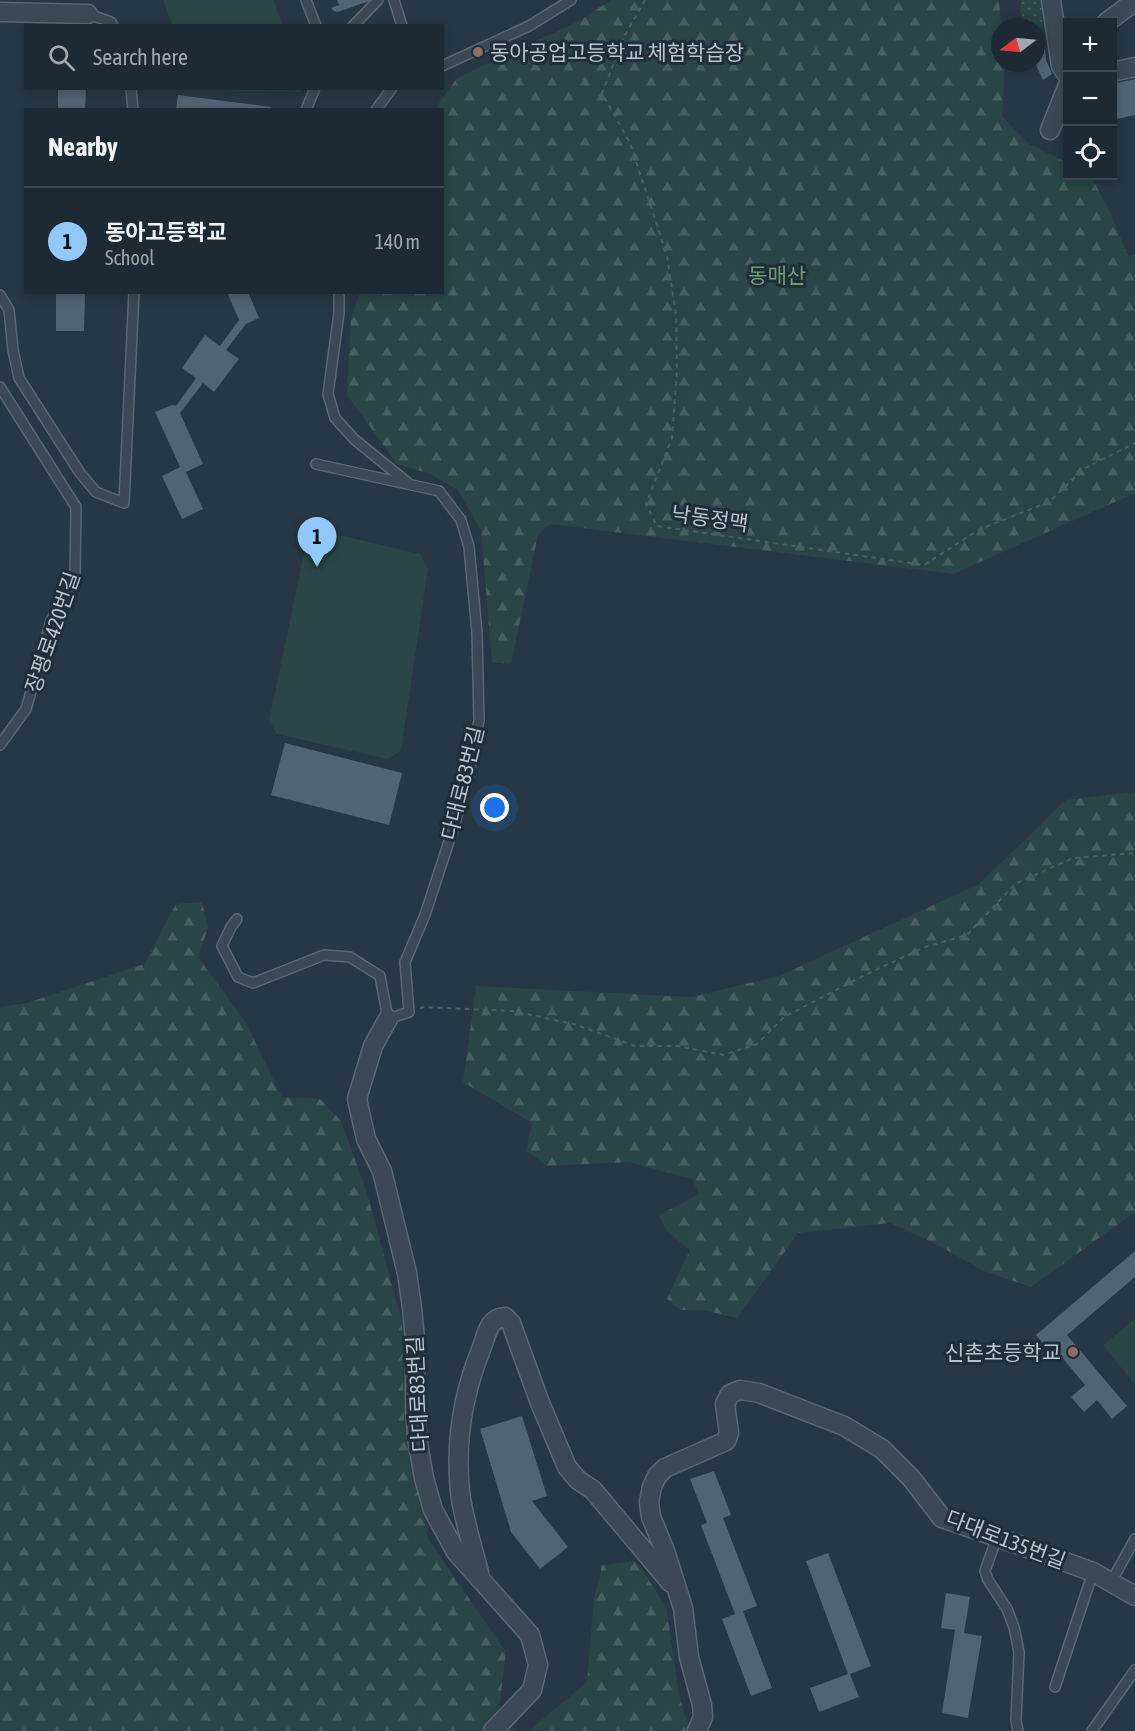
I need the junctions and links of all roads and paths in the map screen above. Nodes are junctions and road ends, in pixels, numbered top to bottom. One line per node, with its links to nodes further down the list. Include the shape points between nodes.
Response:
1 (306, 0): 12 (lane)
2 (378, 0): 13 (lane)
3 (394, 0): 14 (lane)
4 (571, 0): 15 (lane, via 529,26)
5 (645, 0): 31 (path, 낙동정맥, via 625,35 602,93 630,143 667,256 676,315 672,438 646,504 657,526 924,565 980,529 1049,502 1085,468)
6 (1051, 0): 18 (street, via 1060,66)
7 (1135, 1): 10 (street)
8 (0, 12): 9 (street)
9 (88, 14): 11 (lane)
10 (1112, 18)
11 (112, 24)
12 (315, 24)
13 (355, 24)
14 (401, 24)
15 (444, 65)
16 (1135, 68): 17 (street)
17 (1117, 71)
18 (1065, 72)
19 (131, 90): 23 (lane)
20 (314, 90): 24 (lane)
21 (391, 90): 25 (lane)
22 (1063, 97): 26 (street)
23 (133, 108)
24 (307, 108)
25 (377, 108)
26 (1050, 130)
27 (134, 294): 29 (lane, via 124,503 96,492 80,473 19,378 9,310)
28 (339, 294): 33 (lane, via 328,394 335,418 354,440)
29 (0, 295)
30 (0, 387): 34 (lane, 장평로420번길, via 76,507 75,577 51,621 26,709)
31 (1135, 443)
32 (316, 464): 33 (lane, 다대로83번길)
33 (411, 485): 37 (lane, 다대로83번길, via 439,491 461,520 469,547 477,633 479,720 454,826 405,962)
34 (0, 745)
35 (1135, 853): 37 (path, via 1073,858 1015,884 967,935 925,947 867,974 784,1017 757,1044 723,1055 678,1046 635,1046 574,1024 512,1011 424,1007)
36 (237, 919): 38 (lane, via 222,946 238,977 254,983 324,955 350,957 380,976)
37 (409, 1012): 38 (lane)
38 (388, 1018): 42 (street, 다대로83번길, via 372,1047 357,1099 366,1138 382,1171 407,1273 415,1340 415,1413 424,1478 433,1510 456,1552)
39 (997, 1536): 41 (street, 다대로135번길); 44 (street, 다대로135번길, via 942,1518 882,1449 844,1426 759,1393 740,1390 730,1394 725,1404 729,1433 726,1440 665,1468 651,1487 651,1517); 50 (lane, via 985,1571 1014,1627 1019,1652)
40 (1135, 1539): 43 (lane)
41 (1093, 1572): 43 (street, 다대로135번길); 47 (lane)
42 (480, 1579): 44 (street, via 461,1494 458,1449 463,1406 476,1361 492,1322 506,1317 567,1467 593,1490); 48 (street, 다대로83번길, via 530,1635 538,1665 532,1690)
43 (1111, 1582): 45 (street, 다대로135번길)
44 (675, 1588): 49 (street, 다대로135번길, via 683,1608 689,1658 702,1705 703,1717)
45 (1135, 1596)
46 (1135, 1670): 51 (lane)
47 (1055, 1687)
48 (493, 1731)
49 (697, 1731)
50 (1018, 1731)
51 (1092, 1731)

